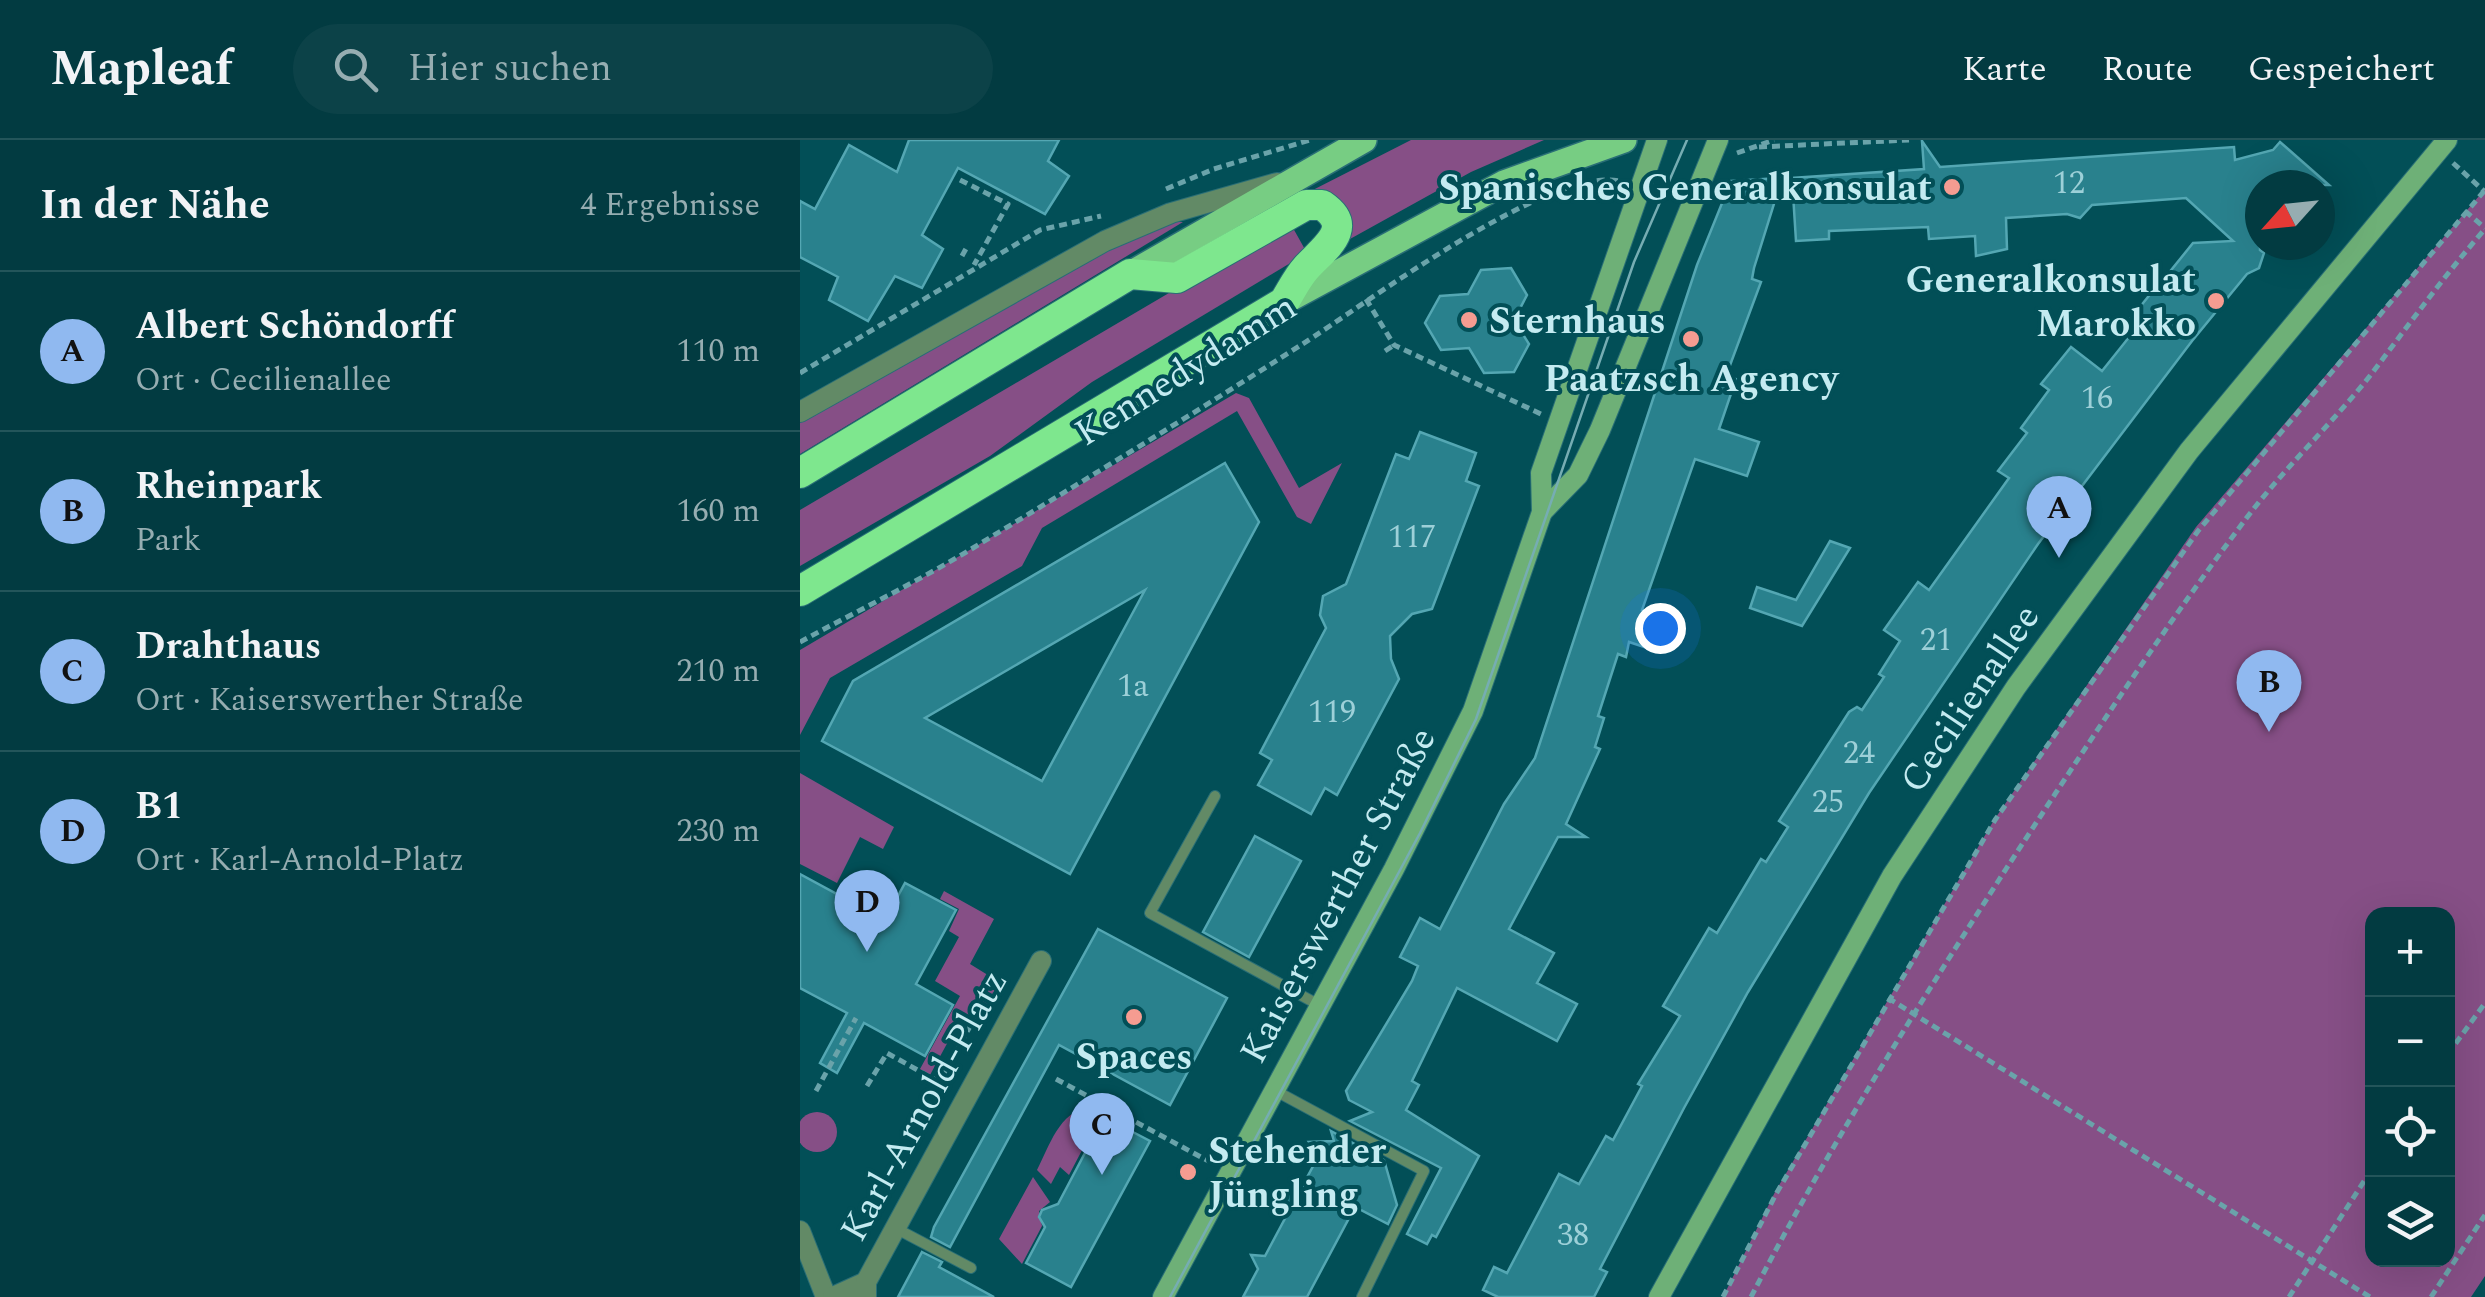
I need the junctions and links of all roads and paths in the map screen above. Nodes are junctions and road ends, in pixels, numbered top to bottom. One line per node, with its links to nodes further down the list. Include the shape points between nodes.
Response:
1 (1310, 140): 15 (path)
2 (1364, 140): 12 (main road)
3 (1624, 140): 24 (main road, Kennedydamm, via 1504,183)
4 (1656, 140): 29 (street, Kaiserswerther Straße)
5 (1718, 140): 31 (street, Kaiserswerther Straße, via 1600,430 1578,475)
6 (1774, 140): 9 (path)
7 (1909, 140): 9 (path)
8 (2442, 142): 58 (street, Cecilienallee, via 2189,451 2016,687 1892,876)
9 (1757, 143)
10 (2458, 167): 14 (path)
11 (1618, 170): 23 (path, Kennedydamm, via 1617,180 1603,178 1536,203 1396,276)
12 (1293, 179): 22 (main road); 28 (street, via 1115,236)
13 (960, 180): 21 (path, via 1008,204)
14 (2485, 190): 16 (path)
15 (1153, 196)
16 (2465, 211): 18 (path); 36 (path, via 2198,531 1995,820)
17 (1110, 215): 27 (path, via 1040,230)
18 (2485, 229): 39 (path, via 2246,518 2130,677)
19 (968, 245): 20 (path)
20 (962, 256)
21 (974, 265)
22 (1130, 274): 24 (highway, via 1176,278 1299,208 1322,205 1335,217 1336,235); 30 (highway)
23 (1366, 299): 25 (path); 33 (path, Kennedydamm, via 968,550)
24 (1284, 302): 32 (highway, Kennedydamm)
25 (1394, 346): 26 (path); 29 (path, via 1538,410)
26 (1385, 351)
27 (800, 373)
28 (800, 412)
29 (1556, 430): 31 (street, Kaiserswerther Straße, via 1541,474)
30 (800, 473)
31 (1542, 512): 38 (street, Kaiserswerther Straße, via 1473,711)
32 (800, 591)
33 (800, 642)
34 (1215, 796): 38 (lane, via 1150,913)
35 (1040, 962): 50 (street, Karl-Arnold-Platz)
36 (1888, 998): 39 (path); 59 (path)
37 (2485, 1002): 42 (path)
38 (1320, 1006): 46 (street, Kaiserswerther Straße)
39 (1913, 1012): 52 (path); 60 (path, via 1783,1230)
40 (856, 1018): 45 (path)
41 (973, 1021): 44 (path, via 939,1082 886,1053)
42 (2455, 1044)
43 (1056, 1079): 47 (path)
44 (867, 1086)
45 (816, 1090)
46 (1274, 1090): 47 (street, Kaiserswerther Straße); 57 (lane, via 1424,1170)
47 (1230, 1172): 56 (street, Kaiserswerther Straße)
48 (2367, 1177): 52 (path)
49 (2485, 1215): 63 (path)
50 (898, 1229): 53 (lane); 54 (street, Karl-Arnold-Platz)
51 (800, 1231): 55 (street)
52 (2313, 1260): 61 (path); 62 (path)
53 (971, 1268)
54 (866, 1290): 55 (street, Karl-Arnold-Platz)
55 (829, 1297)
56 (1163, 1297)
57 (1362, 1297)
58 (1659, 1297)
59 (1723, 1297)
60 (1751, 1297)
61 (2289, 1297)
62 (2370, 1297)
63 (2431, 1297)

